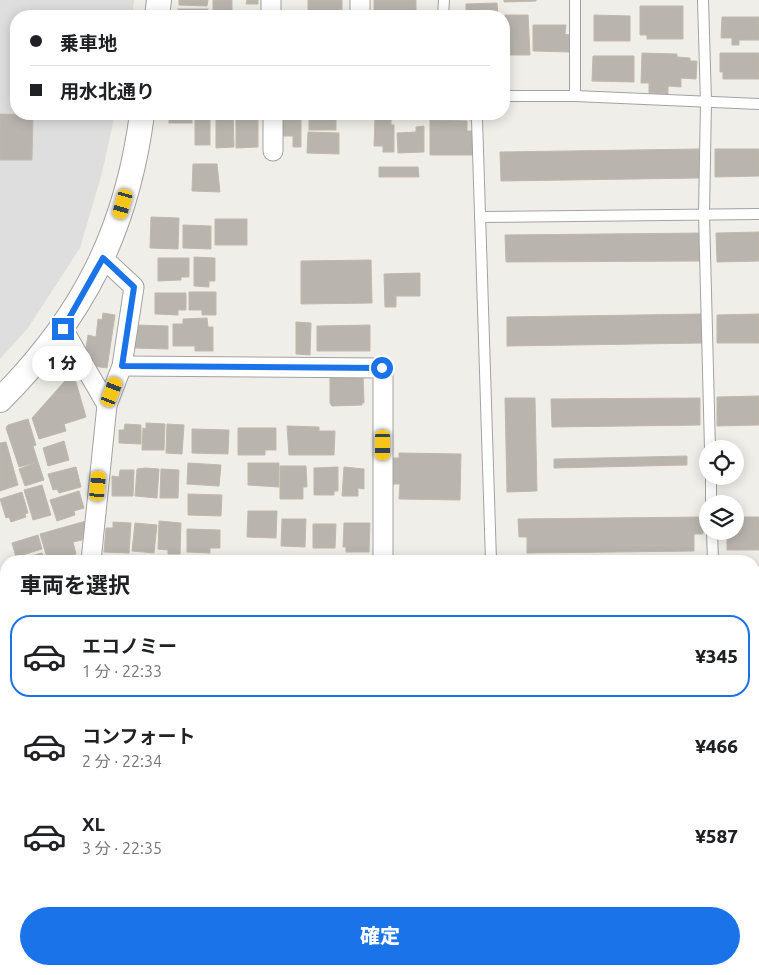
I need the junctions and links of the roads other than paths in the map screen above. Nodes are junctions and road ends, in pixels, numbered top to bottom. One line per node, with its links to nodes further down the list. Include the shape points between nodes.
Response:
1 (575, 0): 4 (lane)
2 (703, 0): 5 (lane)
3 (510, 96): 4 (lane)
4 (575, 96): 5 (lane)
5 (706, 102): 6 (lane); 11 (lane)
6 (759, 104)
7 (141, 120): 14 (street, via 131,176)
8 (273, 120): 10 (street)
9 (477, 120): 13 (lane)
10 (273, 151)
11 (704, 214): 12 (lane); 13 (lane); 19 (lane)
12 (759, 214)
13 (480, 217): 23 (lane)
14 (103, 258): 15 (street); 16 (street, via 134,287)
15 (63, 329): 17 (street); 18 (street)
16 (122, 366): 18 (street); 22 (street, via 382,368)
17 (0, 400)
18 (107, 405): 21 (street)
19 (710, 440)
20 (712, 540): 24 (lane)
21 (92, 555)
22 (383, 555)
23 (491, 555)
24 (713, 555)

